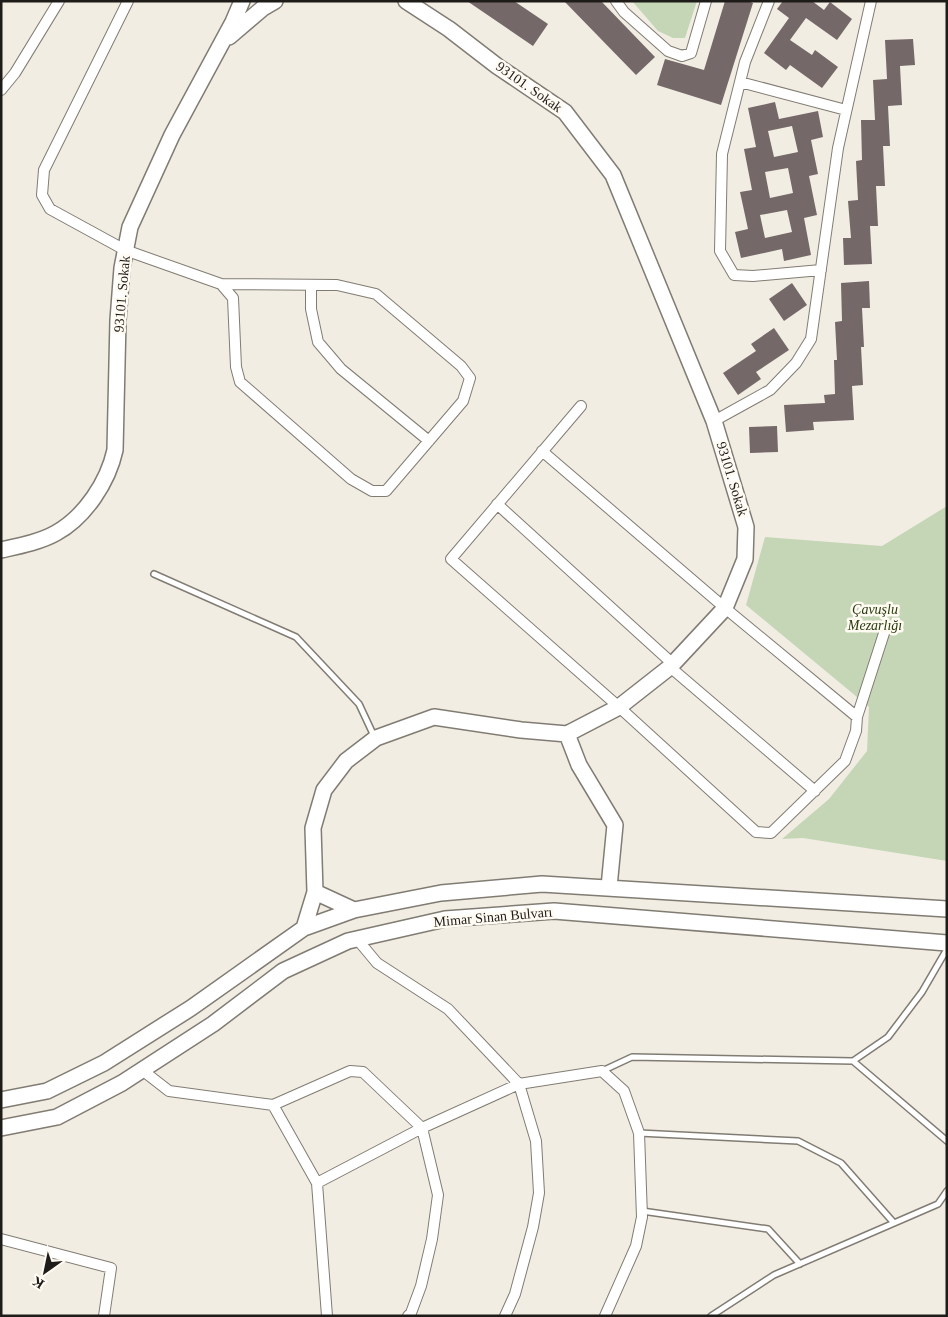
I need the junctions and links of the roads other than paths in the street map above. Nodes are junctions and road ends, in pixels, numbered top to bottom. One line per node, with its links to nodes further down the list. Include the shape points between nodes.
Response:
1 (59, 1): 12 (street)
2 (128, 1): 14 (street, via 44,170 42,195 50,209)
3 (242, 1): 10 (street, 93101. Sokak)
4 (275, 1): 10 (street)
5 (406, 1): 19 (street, 93101. Sokak, via 565,112 608,168)
6 (616, 1): 7 (street, via 668,51 682,56 691,53)
7 (706, 1)
8 (769, 1): 11 (street)
9 (871, 1): 13 (street)
10 (220, 46): 14 (street, 93101. Sokak, via 172,135 130,227)
11 (740, 82): 13 (street); 15 (street, via 722,154 720,251 734,275)
12 (1, 90)
13 (846, 110): 15 (street)
14 (125, 250): 16 (street); 23 (street, 93101. Sokak, via 118,320 116,450 111,468 97,494 56,533)
15 (821, 270): 19 (street, via 811,340 796,363 770,390)
16 (221, 284): 17 (street); 20 (street, via 233,298 236,367 240,382 351,479 372,491 386,491)
17 (311, 285): 20 (street, via 310,309 318,342 341,369); 20 (street, via 337,285 376,294 461,366 470,378 463,401)
18 (581, 406): 21 (street)
19 (714, 421): 25 (street, 93101. Sokak, via 746,527 745,559)
20 (429, 441)
21 (542, 451): 22 (street); 25 (street)
22 (497, 504): 27 (street); 28 (street, via 450,558)
23 (1, 550)
24 (154, 574): 31 (lane, via 296,637 359,704)
25 (725, 608): 27 (street, 93101. Sokak); 29 (street)
26 (886, 627): 29 (street)
27 (671, 665): 28 (street, 93101. Sokak); 32 (street)
28 (619, 707): 30 (street, 93101. Sokak); 32 (street, via 756,832 771,833)
29 (857, 717): 32 (street, via 856,731 845,761)
30 (567, 734): 31 (street, via 434,717); 33 (street, via 579,766 615,825)
31 (376, 738): 34 (street, via 346,762 324,790 313,828)
32 (814, 791)
33 (609, 888): 35 (street, Mimar Sinan Bulvarı); 36 (street, Mimar Sinan Bulvarı, via 542,884 441,893)
34 (315, 892): 36 (street); 37 (street)
35 (947, 909)
36 (354, 910): 37 (street, Mimar Sinan Bulvarı)
37 (304, 928): 45 (street, Mimar Sinan Bulvarı, via 192,1008 104,1064 47,1091)
38 (357, 939): 39 (street, Mimar Sinan Bulvarı, via 445,919 554,911); 42 (street, Mimar Sinan Bulvarı, via 283,971 213,1024); 44 (street, via 376,963 448,1009)
39 (947, 943)
40 (947, 949): 41 (lane, via 922,992 888,1037)
41 (853, 1061): 43 (lane, via 632,1056); 50 (lane)
42 (142, 1070): 46 (street, via 169,1092); 47 (street, Mimar Sinan Bulvarı, via 56,1116)
43 (602, 1071): 44 (street); 49 (street, via 624,1091)
44 (519, 1084): 48 (street); 60 (street, via 536,1141 539,1193 533,1227)
45 (1, 1100)
46 (273, 1105): 48 (street, via 350,1072 363,1072); 51 (street)
47 (1, 1128)
48 (422, 1128): 51 (street); 59 (street, via 438,1195 421,1286)
49 (639, 1133): 53 (street); 54 (lane, via 798,1140 841,1164)
50 (947, 1141)
51 (317, 1183): 58 (street)
52 (947, 1191): 54 (lane, via 938,1204)
53 (642, 1211): 56 (lane, via 768,1229); 61 (street, via 636,1246)
54 (894, 1223): 56 (lane)
55 (1, 1240): 57 (street, via 111,1268)
56 (800, 1264): 62 (lane, via 774,1275)
57 (104, 1316)
58 (327, 1316)
59 (408, 1316)
60 (505, 1316)
61 (606, 1316)
62 (711, 1316)

